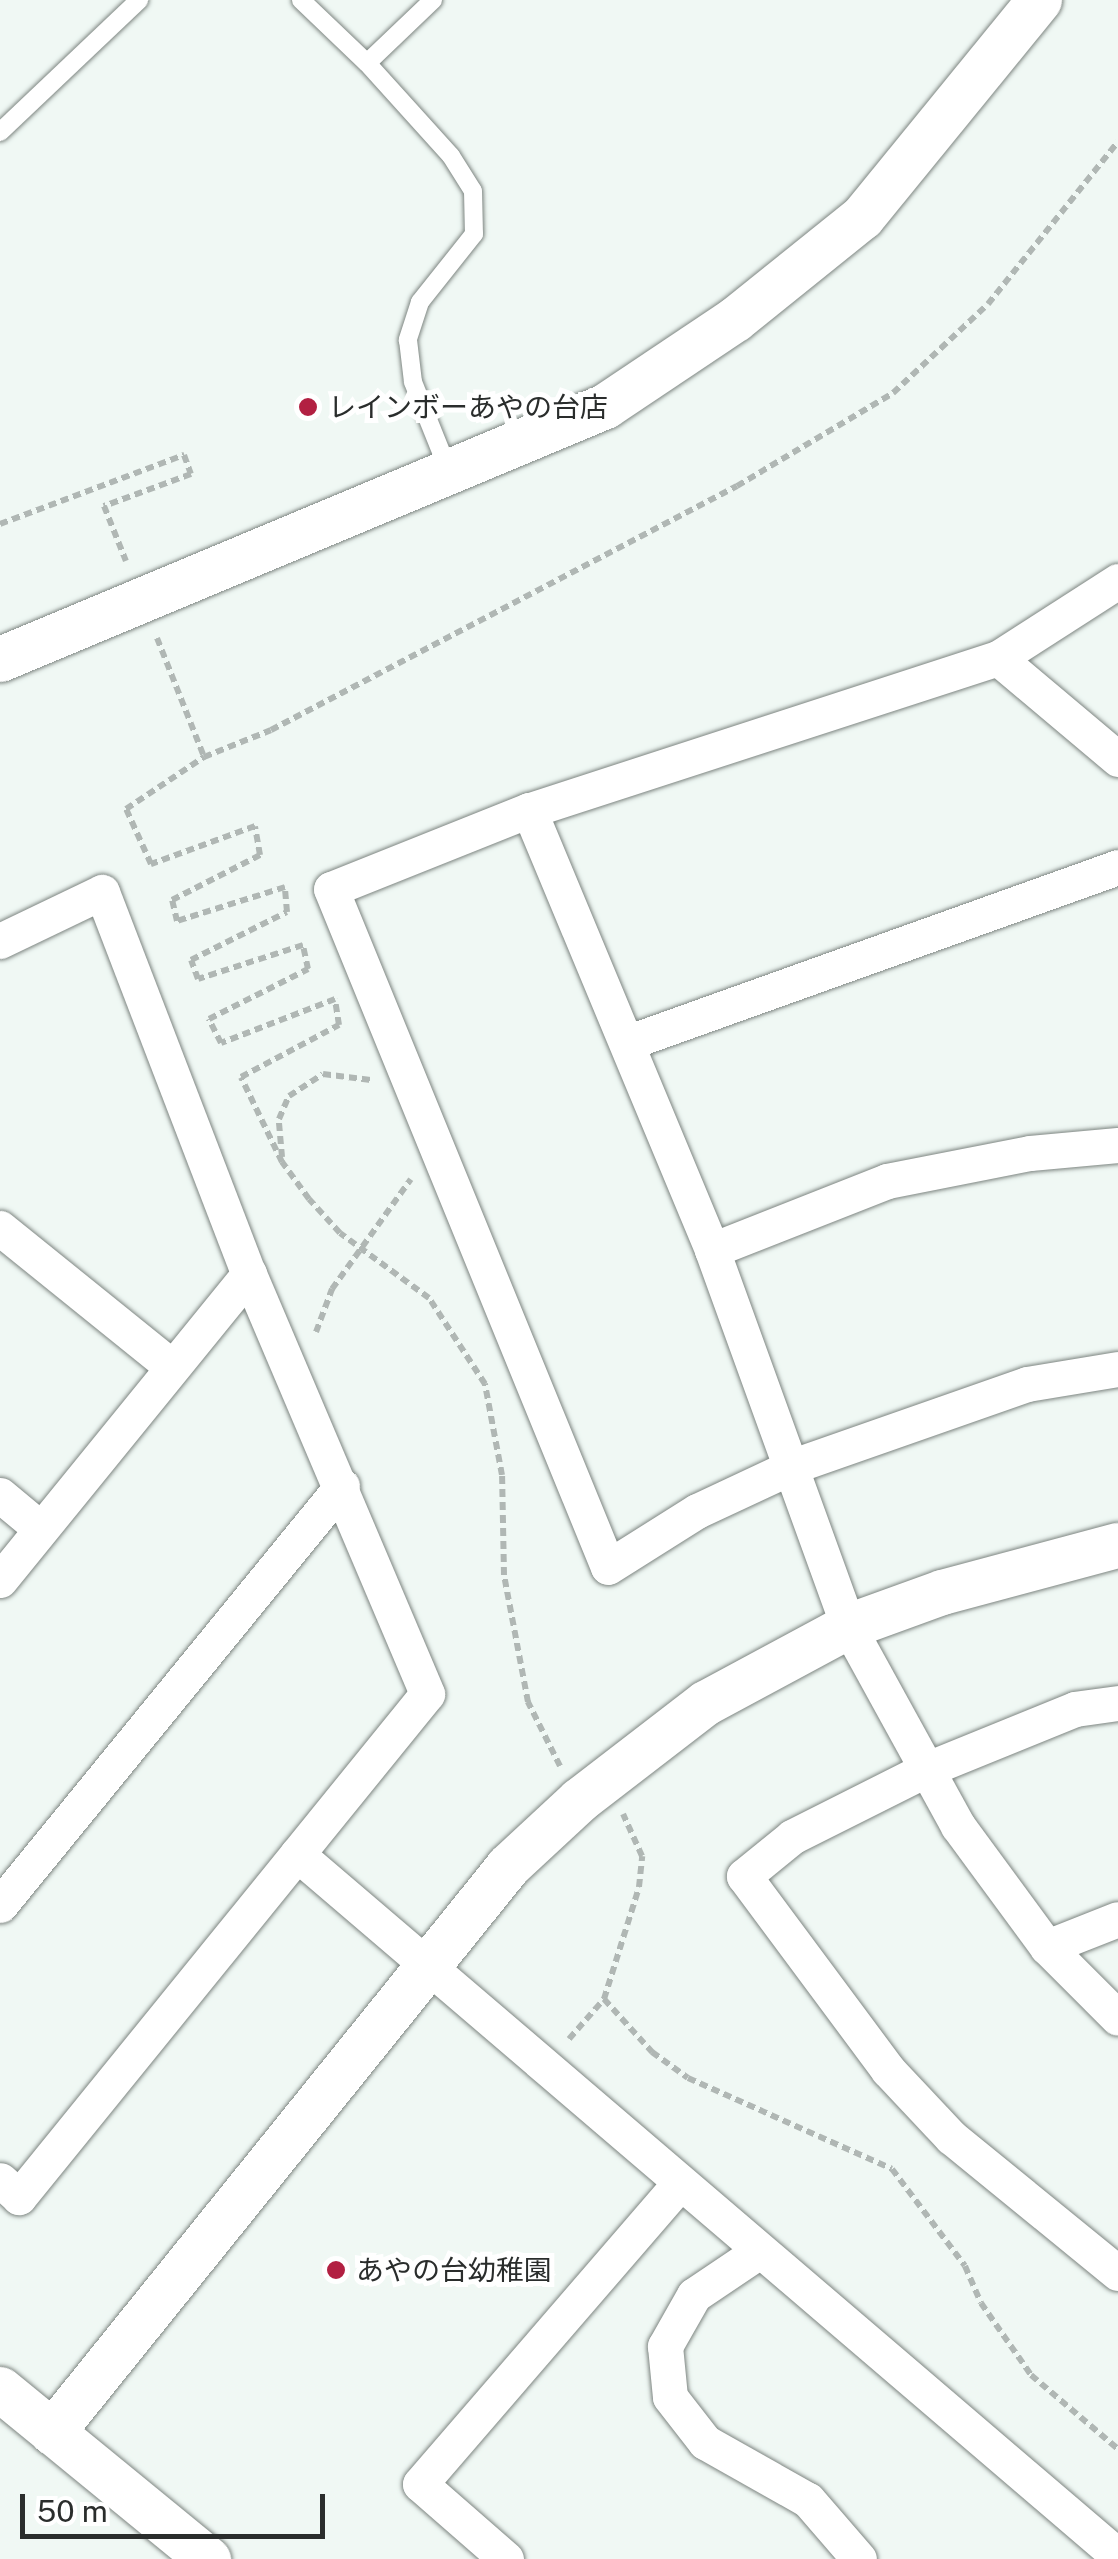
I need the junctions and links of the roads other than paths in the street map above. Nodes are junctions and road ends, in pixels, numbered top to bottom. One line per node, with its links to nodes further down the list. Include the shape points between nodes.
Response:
1 (139, 0): 6 (lane)
2 (301, 0): 5 (lane)
3 (433, 0): 5 (lane)
4 (1039, 0): 7 (street, via 862,217 749,308 605,406)
5 (367, 63): 7 (lane, via 451,156 473,191 474,234 420,302 408,340 413,382)
6 (0, 132)
7 (448, 469): 10 (street)
8 (1118, 582): 9 (street)
9 (998, 658): 11 (street); 12 (street)
10 (0, 659)
11 (1118, 759)
12 (529, 810): 15 (street); 22 (street, via 331,890 608,1567 697,1510)
13 (1118, 867): 15 (street)
14 (0, 941): 19 (street, via 102,892)
15 (630, 1042): 18 (street)
16 (1118, 1145): 18 (street, via 1030,1153 888,1181)
17 (0, 1228): 20 (street)
18 (712, 1250): 22 (street)
19 (249, 1274): 20 (street); 23 (street)
20 (172, 1367): 25 (street)
21 (1118, 1369): 22 (street, via 1027,1384)
22 (794, 1466): 28 (street)
23 (342, 1486): 31 (street, via 427,1694); 32 (street)
24 (0, 1495): 25 (street)
25 (41, 1529): 27 (street)
26 (1118, 1545): 28 (street, via 942,1592)
27 (0, 1580)
28 (848, 1626): 30 (street); 35 (street, via 705,1703 591,1792 508,1866)
29 (1118, 1703): 30 (street, via 1076,1709)
30 (924, 1770): 34 (street); 40 (street, via 792,1836 744,1876 888,2070 950,2137)
31 (297, 1854): 35 (street); 37 (street, via 19,2196)
32 (0, 1904)
33 (1118, 1919): 34 (street)
34 (1047, 1947): 36 (street)
35 (430, 1962): 38 (street); 42 (street)
36 (1118, 2018)
37 (2, 2185)
38 (678, 2185): 39 (street); 45 (street, via 420,2484)
39 (758, 2252): 43 (street); 46 (street, via 694,2296 666,2346 670,2398 705,2442 808,2500)
40 (1118, 2274)
41 (0, 2389): 42 (street)
42 (52, 2432): 44 (street)
43 (1118, 2558)
44 (208, 2559)
45 (506, 2559)
46 (859, 2559)

